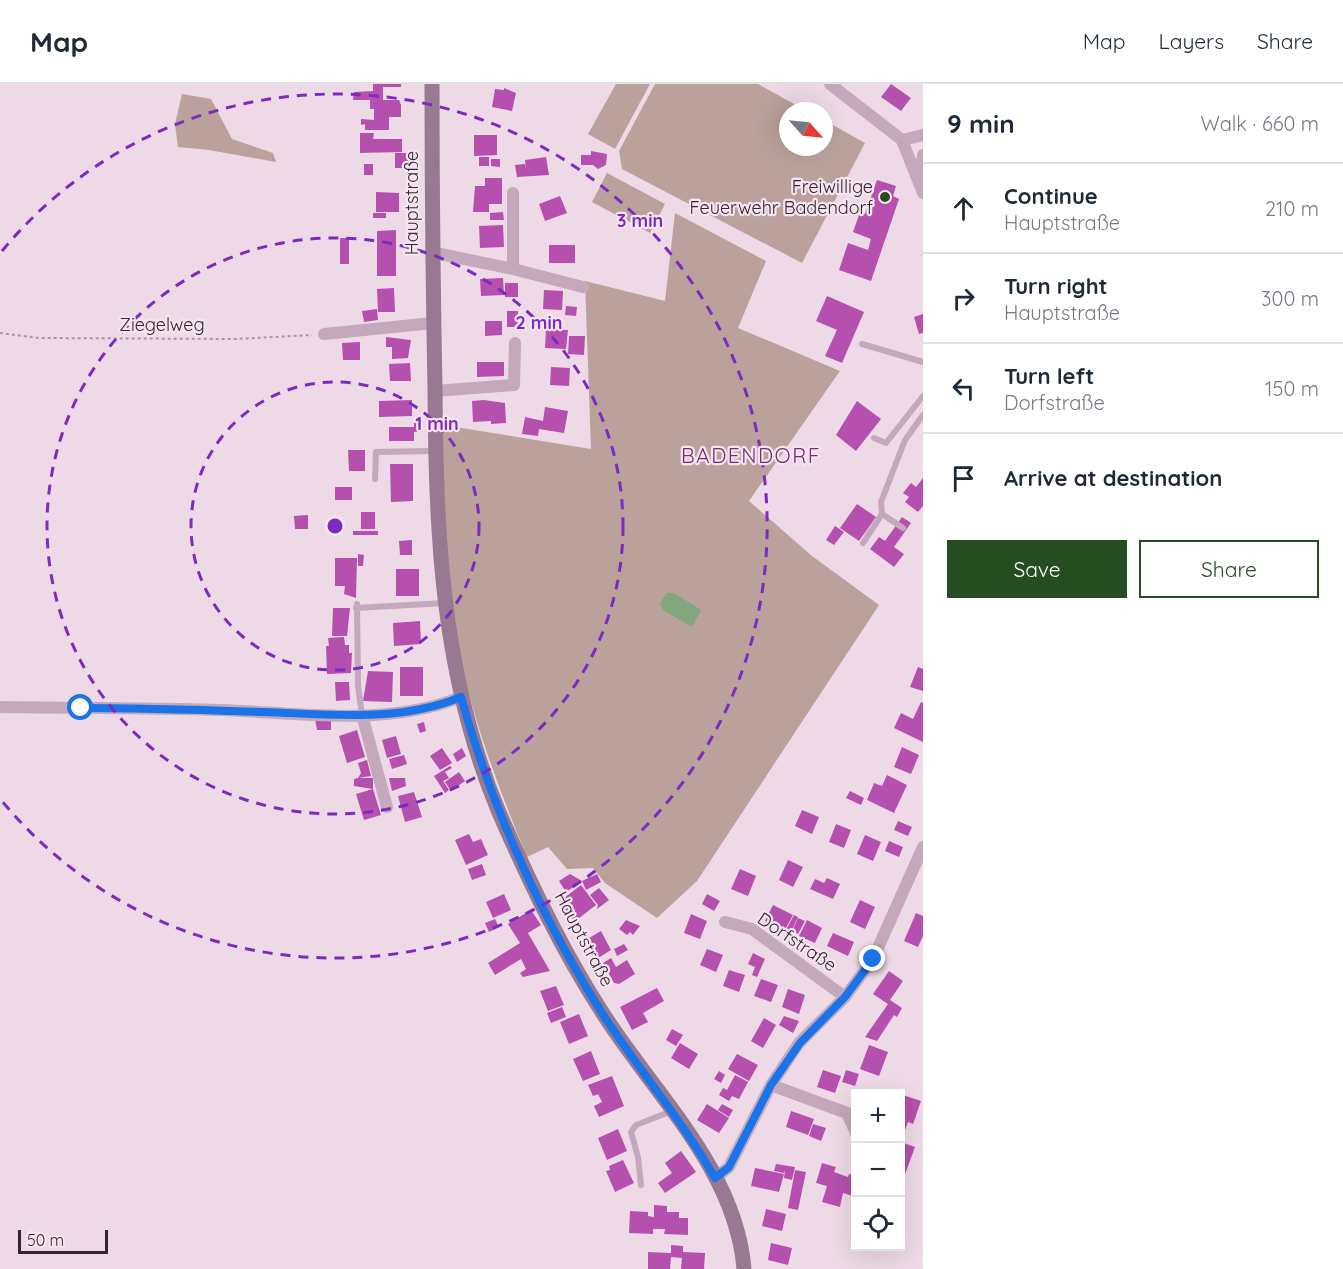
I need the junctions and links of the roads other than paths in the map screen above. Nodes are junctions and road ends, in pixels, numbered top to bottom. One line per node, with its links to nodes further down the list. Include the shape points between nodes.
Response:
1 (432, 84): 9 (main road, Hauptstraße)
2 (830, 84): 4 (street)
3 (923, 135): 4 (street)
4 (902, 140): 6 (street)
5 (923, 154): 6 (street)
6 (919, 180): 8 (street)
7 (513, 193): 10 (street)
8 (923, 193)
9 (431, 252): 10 (street); 12 (main road, Hauptstraße)
10 (513, 269): 11 (street)
11 (583, 287)
12 (434, 323): 13 (street); 17 (main road, Hauptstraße)
13 (324, 334)
14 (515, 343): 17 (street, via 514,385)
15 (862, 344): 16 (lane)
16 (923, 362)
17 (435, 391): 21 (main road, Hauptstraße)
18 (923, 396): 20 (lane, via 886,443)
19 (923, 415): 23 (lane, via 905,440 881,502)
20 (873, 438)
21 (434, 451): 22 (lane, via 376,452); 26 (main road, Hauptstraße, via 438,552)
22 (375, 479)
23 (882, 514): 24 (lane); 25 (lane)
24 (903, 528)
25 (863, 543)
26 (445, 603): 27 (main road, Hauptstraße); 29 (lane, via 356,606)
27 (461, 697): 29 (street, via 410,713); 35 (main road, Hauptstraße, via 497,807 571,960 631,1055)
28 (0, 707): 29 (street)
29 (362, 715): 30 (street)
30 (387, 807)
31 (923, 847): 33 (street, Dorfstraße, via 883,940)
32 (725, 922): 33 (street, Dorfstraße, via 752,929)
33 (845, 997): 34 (street, Dorfstraße, via 800,1043)
34 (771, 1085): 36 (street, via 847,1113); 37 (street, Dorfstraße, via 735,1158 726,1172)
35 (672, 1110): 37 (main road, Hauptstraße); 38 (lane, via 636,1125 631,1132)
36 (851, 1123)
37 (715, 1178): 39 (main road, Hauptstraße, via 732,1212)
38 (641, 1185)
39 (744, 1269)

